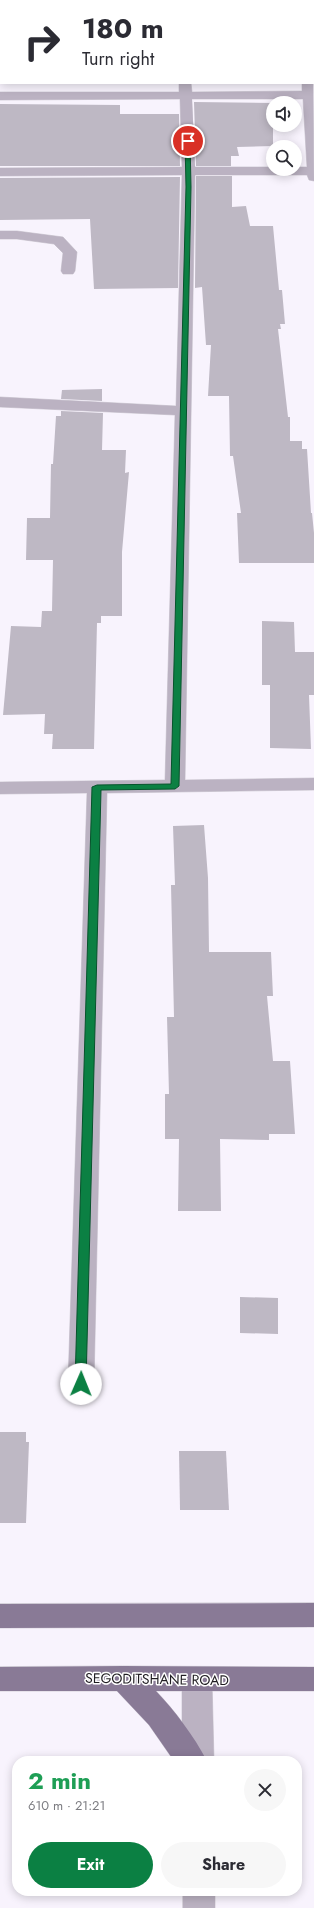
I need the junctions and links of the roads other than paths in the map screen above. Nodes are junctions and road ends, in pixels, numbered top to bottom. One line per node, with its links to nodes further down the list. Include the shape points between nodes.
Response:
1 (185, 89): 2 (street); 3 (street); 6 (street)
2 (309, 89): 4 (street)
3 (0, 96)
4 (314, 171): 6 (street); 7 (street)
5 (0, 172): 6 (street)
6 (189, 172): 11 (street)
7 (314, 177)
8 (0, 235): 9 (street, via 58,240 70,252)
9 (68, 271)
10 (0, 402): 11 (street)
11 (183, 411): 13 (street)
12 (314, 784): 13 (street)
13 (175, 786): 14 (street)
14 (97, 787): 15 (street); 16 (street)
15 (0, 788)
16 (81, 1384)
17 (314, 1615): 18 (main road)
18 (0, 1616)
19 (123, 1678): 20 (main road, SEGODITSHANE ROAD); 22 (main road, SEGODITSHANE ROAD); 23 (main road, via 160,1716)
20 (0, 1679)
21 (314, 1679): 22 (main road, SEGODITSHANE ROAD)
22 (197, 1680): 24 (street)
23 (188, 1756)
24 (198, 1756)
25 (199, 1896): 26 (street)
26 (199, 1908)

